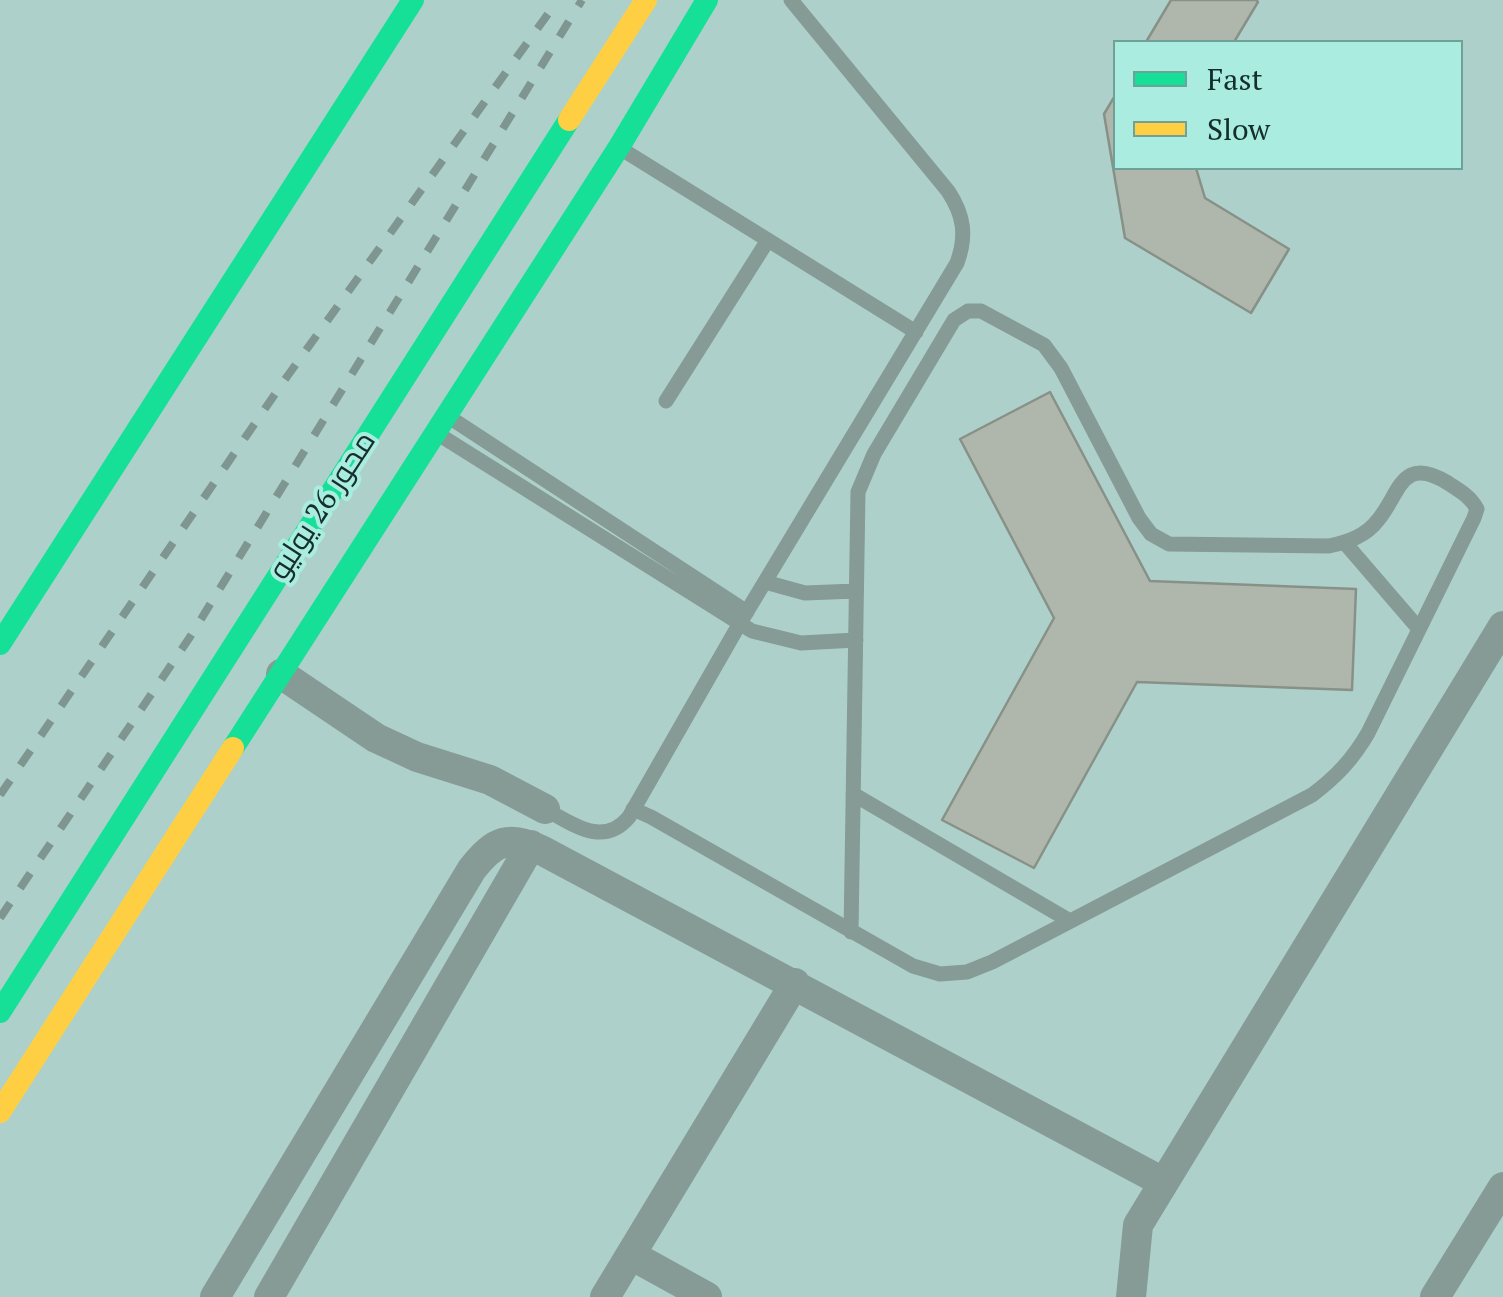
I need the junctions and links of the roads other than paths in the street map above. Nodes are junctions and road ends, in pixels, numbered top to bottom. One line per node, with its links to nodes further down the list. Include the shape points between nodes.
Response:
1 (413, 0): 17 (main road)
2 (646, 0): 26 (main road, محور 26 يوليو)
3 (707, 0): 5 (main road)
4 (791, 0): 7 (lane, via 948,191 962,218 958,263)
5 (619, 148): 6 (lane); 9 (main road)
6 (768, 240): 7 (lane); 8 (lane)
7 (916, 332): 11 (lane)
8 (666, 401)
9 (442, 425): 13 (lane); 18 (main road)
10 (1345, 543): 12 (lane, via 1191,546 1151,534 1044,344 968,311 954,320 858,492); 15 (lane); 15 (lane, via 1378,522 1398,482 1414,474 1435,476 1471,498 1474,518)
11 (765, 582): 12 (lane, via 804,593); 13 (lane)
12 (856, 591): 16 (lane)
13 (744, 618): 16 (lane, via 784,641); 21 (lane)
14 (1503, 626): 28 (street)
15 (1419, 629): 23 (lane, via 1354,758 1335,778)
16 (856, 640): 19 (lane)
17 (0, 644)
18 (281, 674): 20 (street, via 386,744 490,780); 27 (main road)
19 (853, 794): 23 (lane); 24 (lane)
20 (545, 809): 21 (lane, via 598,834 616,829)
21 (633, 809): 24 (lane)
22 (531, 845): 25 (street); 32 (street, via 498,843 472,869); 33 (street)
23 (1070, 921): 24 (lane, via 992,962 940,974)
24 (851, 932)
25 (796, 983): 28 (street); 30 (street)
26 (0, 1012)
27 (0, 1112)
28 (1162, 1182): 36 (street, via 1138,1224)
29 (1503, 1187): 31 (street)
30 (631, 1255): 34 (street); 35 (street)
31 (1442, 1294)
32 (215, 1297)
33 (269, 1297)
34 (606, 1297)
35 (707, 1297)
36 (1132, 1297)

